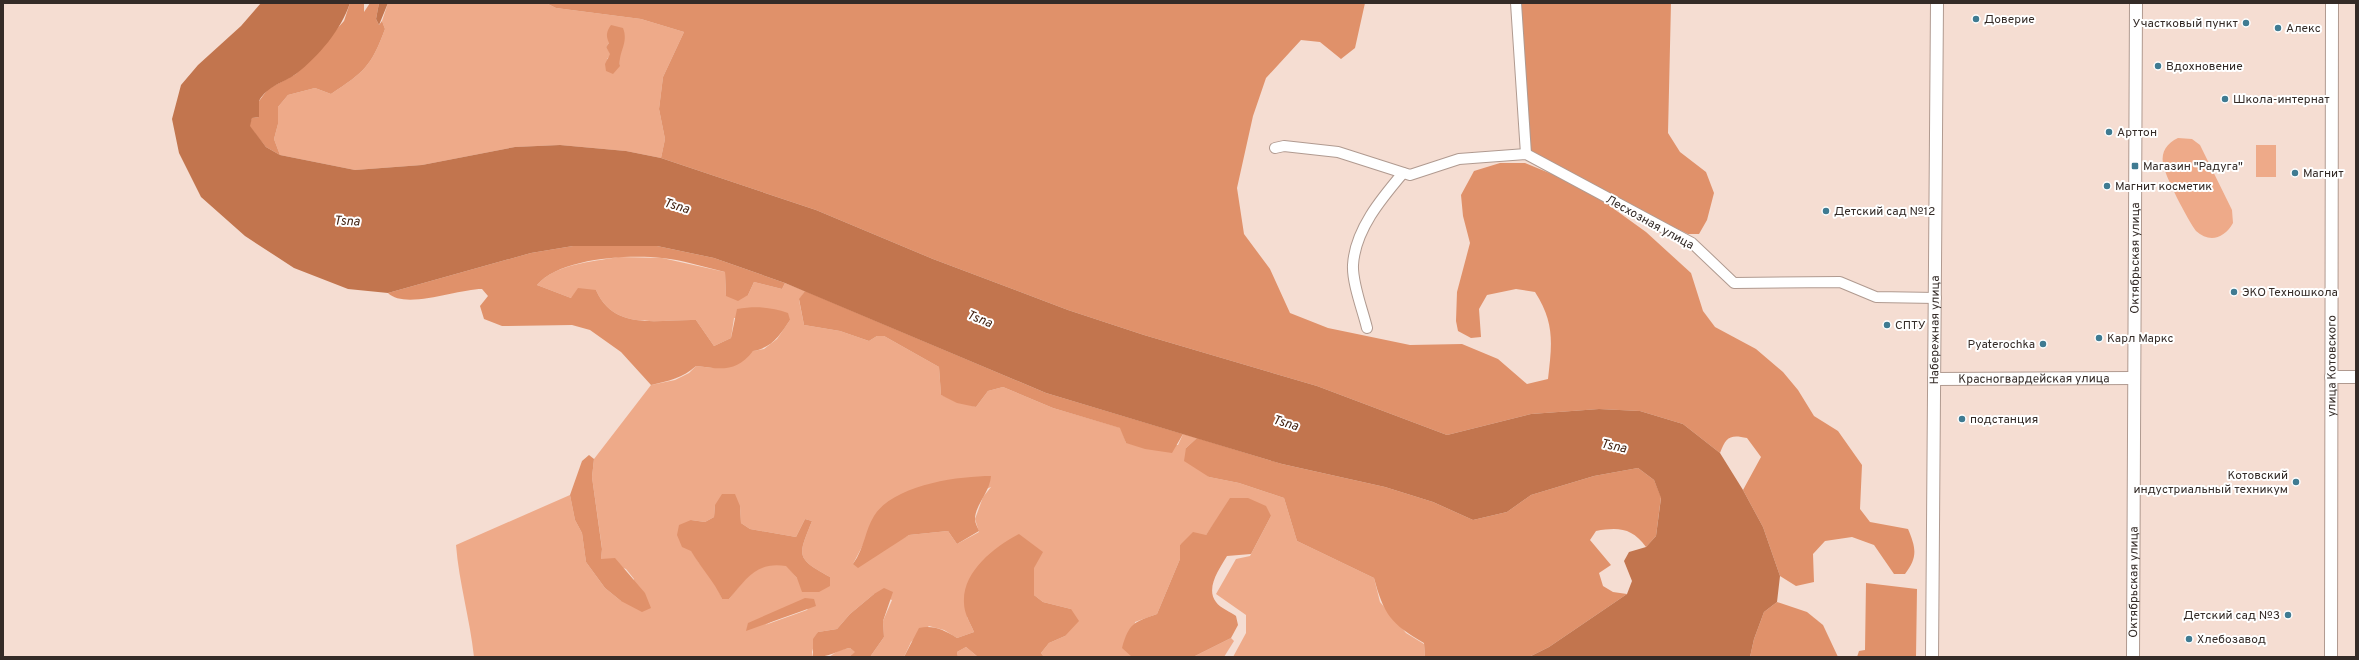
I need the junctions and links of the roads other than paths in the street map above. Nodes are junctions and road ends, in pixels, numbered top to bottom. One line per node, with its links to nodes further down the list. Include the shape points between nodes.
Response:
1 (1516, 3): 6 (street)
2 (1937, 3): 8 (street, Набережная улица)
3 (2136, 3): 12 (street, Октябрьская улица)
4 (2332, 3): 11 (street, улица Котовского)
5 (1275, 148): 7 (street, via 1284,146 1338,152)
6 (1526, 154): 7 (street, via 1459,159 1410,175); 8 (street, Лесхозная улица, via 1692,243 1734,283 1840,282 1876,296)
7 (1403, 173): 9 (street, via 1382,198 1356,246 1353,267)
8 (1936, 298): 13 (street, Набережная улица)
9 (1367, 328)
10 (2356, 376): 11 (street)
11 (2331, 377): 16 (street, улица Котовского)
12 (2134, 378): 13 (street, Красногвардейская улица); 15 (street, Октябрьская улица)
13 (1934, 379): 14 (street, Набережная улица)
14 (1932, 657)
15 (2132, 657)
16 (2331, 657)

